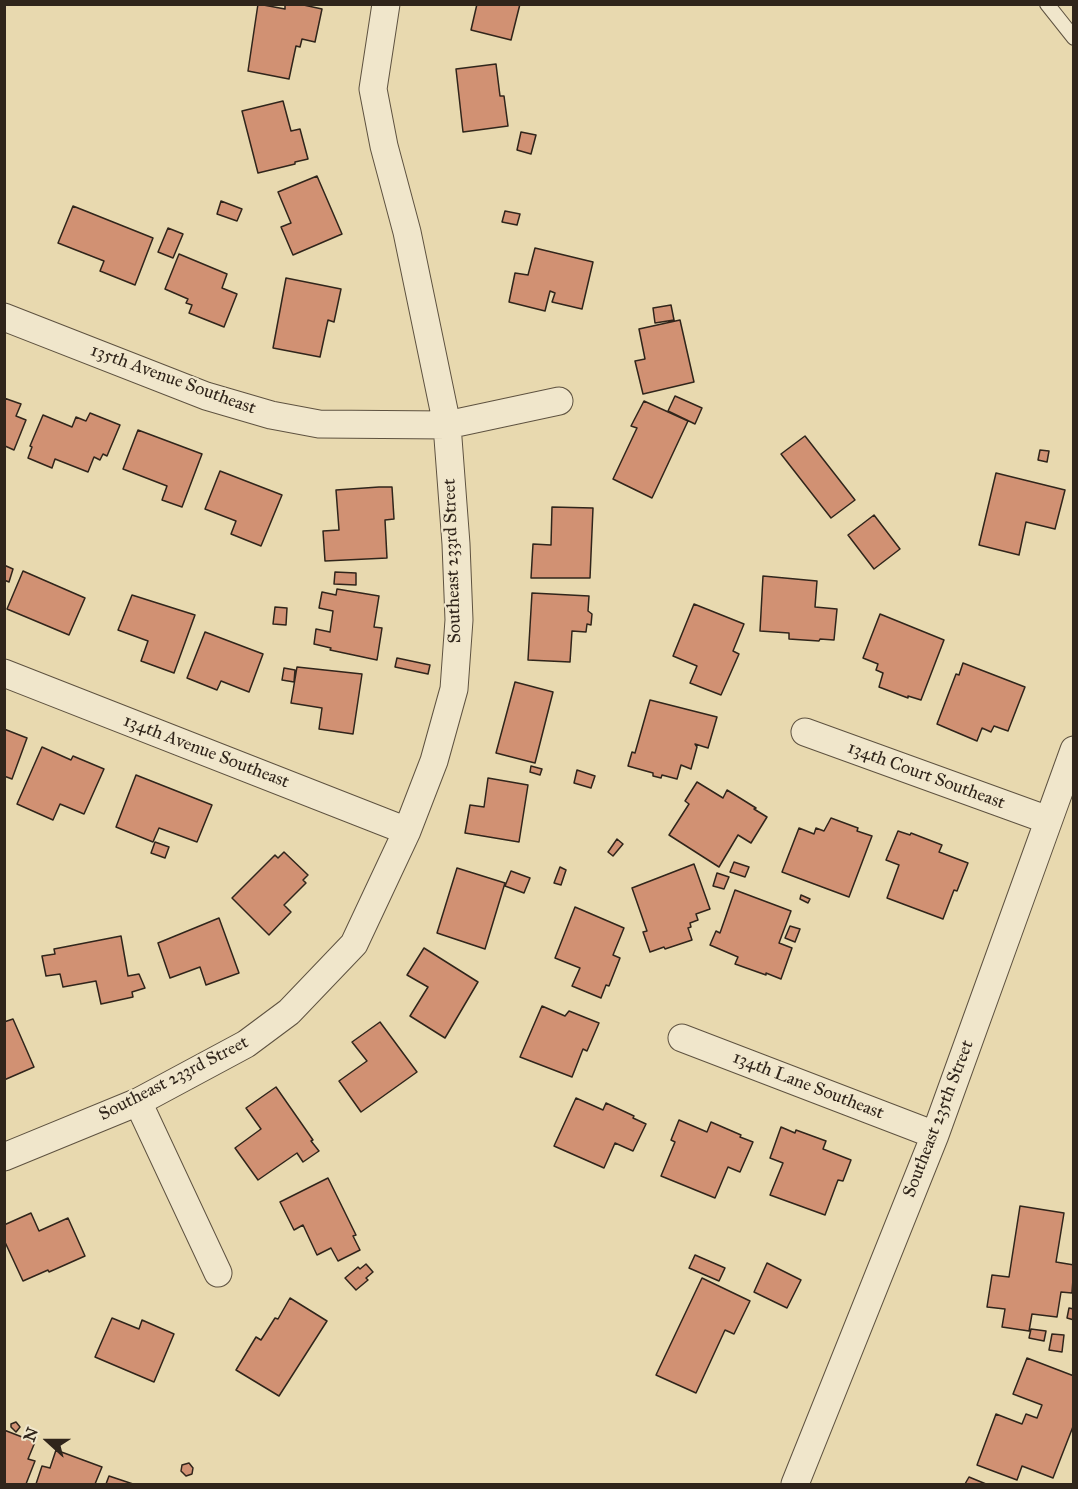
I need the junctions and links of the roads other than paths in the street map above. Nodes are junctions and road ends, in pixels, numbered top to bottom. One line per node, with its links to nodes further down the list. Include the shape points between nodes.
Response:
1 (386, 4): 6 (street, Southeast 233rd Street, via 373,89)
2 (1047, 4): 3 (lane)
3 (1074, 38)
4 (4, 317): 6 (street, 135th Avenue Southeast, via 206,396 271,415 319,424)
5 (559, 401): 6 (street, 135th Avenue Southeast)
6 (447, 425): 11 (street, Southeast 233rd Street, via 459,620 454,689 434,761)
7 (4, 673): 11 (street, 134th Avenue Southeast)
8 (805, 732): 10 (street, 134th Court Southeast)
9 (1074, 750): 10 (street, Southeast 235th Street)
10 (1048, 820): 14 (street, Southeast 235th Street)
11 (407, 831): 13 (street, Southeast 233rd Street, via 354,944 289,1012 246,1044)
12 (682, 1038): 14 (street, 134th Lane Southeast)
13 (138, 1102): 15 (street, Southeast 233rd Street); 16 (street)
14 (935, 1135): 17 (street, Southeast 235th Street)
15 (4, 1157)
16 (218, 1273)
17 (795, 1485)

